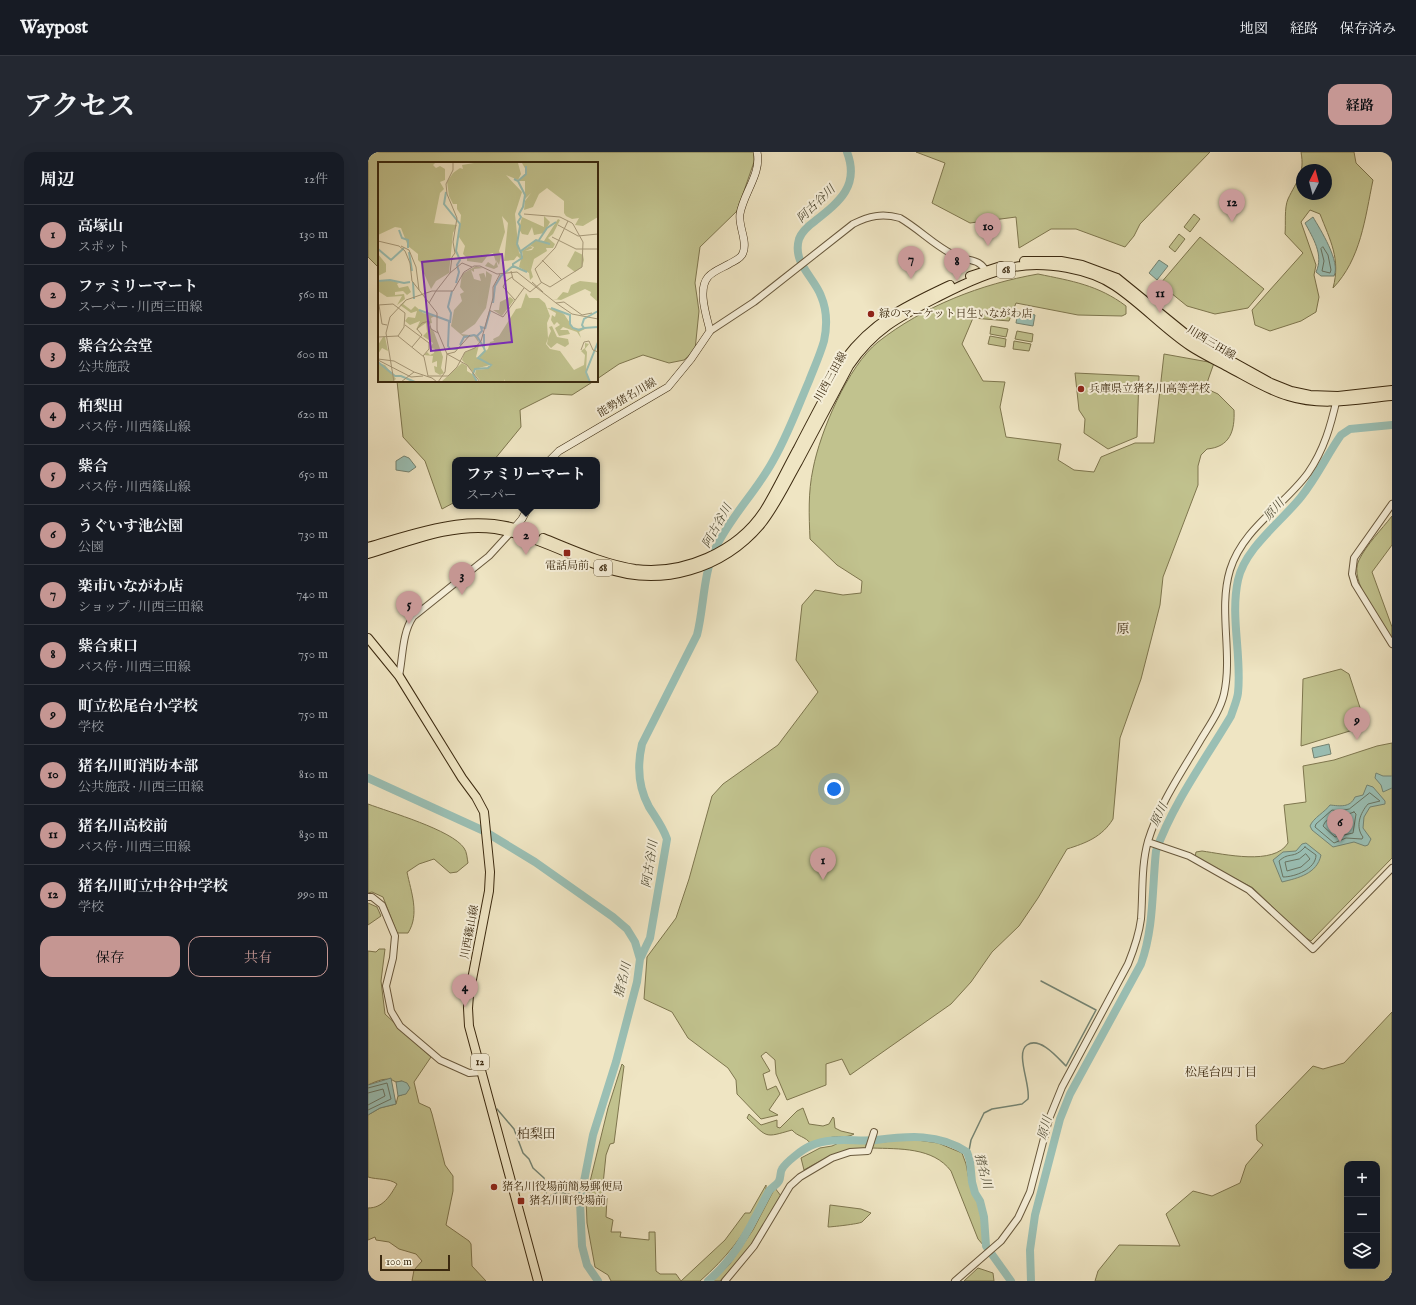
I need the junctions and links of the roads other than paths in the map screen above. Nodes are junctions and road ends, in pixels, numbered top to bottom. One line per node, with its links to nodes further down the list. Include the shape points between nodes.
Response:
1 (757, 152): 3 (main road, via 757,166 740,214 744,253 711,274 705,283 704,294)
2 (987, 273): 3 (street, via 978,262 956,256 911,224 891,216 876,215 853,224 754,302); 6 (main road, 川西三田線 / 68, via 1015,262 1036,260 1061,261 1099,271 1117,278 1192,339 1271,383 1291,391); 13 (main road, 川西三田線 / 68, via 901,315 859,350 772,509 741,544 719,559); 13 (main road, 川西三田線 / 68, via 957,281 903,308 873,327 842,365 763,512 743,534)
3 (710, 331): 7 (main road, 能勢猪名川線, via 668,387 559,451)
4 (1392, 390): 6 (main road, 川西三田線 / 68)
5 (1392, 396): 6 (main road, 川西三田線 / 68)
6 (1337, 399): 17 (street, via 1328,433 1313,466 1254,530 1235,558 1227,585 1227,666 1221,705 1162,805)
7 (553, 457)
8 (1392, 504): 15 (street, via 1354,558 1352,574 1355,584)
9 (527, 509): 10 (main road)
10 (513, 530): 11 (main road, 川西三田線 / 68, via 487,522 457,523); 12 (main road, 川西三田線 / 68, via 461,529); 13 (main road, 川西三田線 / 68, via 625,567 657,570); 16 (street, via 489,556 413,617 405,637)
11 (368, 547)
12 (368, 554)
13 (702, 564)
14 (368, 638): 16 (main road, 川西篠山線 / 12)
15 (1392, 644)
16 (399, 676): 20 (main road, 川西篠山線 / 12, via 462,778 481,803 485,820 490,872 489,891 468,1008)
17 (1148, 842): 18 (street, via 1189,856 1249,890 1313,949); 24 (street, via 1140,925 1133,953 1062,1087 1050,1118 1030,1192 1018,1218 1001,1241)
18 (1392, 868)
19 (368, 897): 20 (street, via 382,905 395,936 386,986 391,1011 400,1026 440,1060 469,1072)
20 (482, 1072): 22 (main road, 川西篠山線 / 12)
21 (874, 1132): 23 (street, via 868,1151 850,1152 832,1158 790,1186 754,1246)
22 (538, 1281)
23 (724, 1281)
24 (955, 1281)

